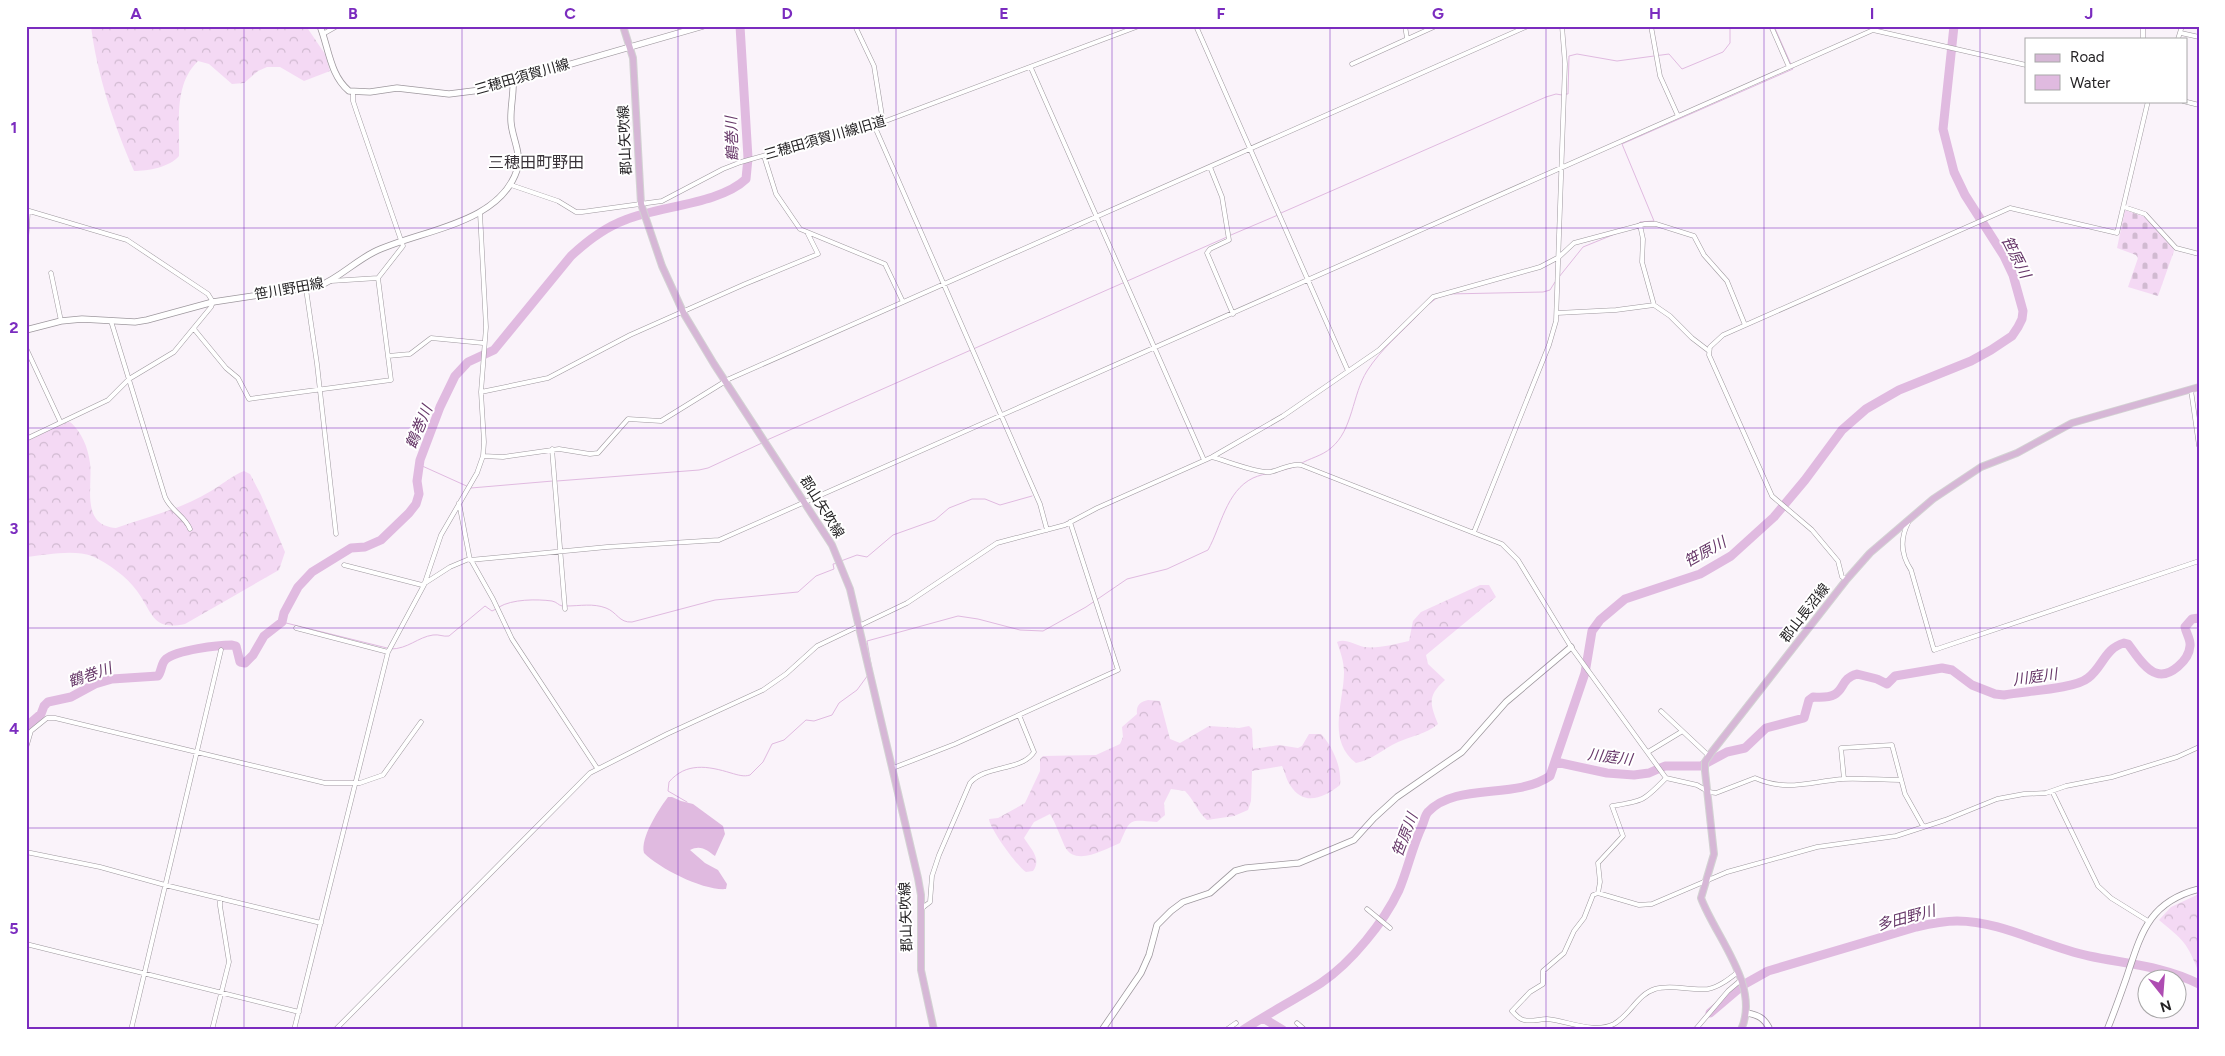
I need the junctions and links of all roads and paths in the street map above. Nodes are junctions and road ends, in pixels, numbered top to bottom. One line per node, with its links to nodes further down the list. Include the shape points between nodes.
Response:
1 (320, 26): 17 (street)
2 (338, 26): 17 (street)
3 (623, 26): 21 (main road, 郡山矢吹線)
4 (703, 26): 21 (street, 三穂田須賀川線)
5 (855, 26): 30 (street, via 874,66)
6 (1139, 26): 25 (street, 三穂田須賀川線旧道)
7 (1196, 26): 32 (street)
8 (1405, 26): 19 (street)
9 (1436, 26): 19 (street)
10 (1528, 26): 32 (street)
11 (1562, 26): 35 (street, via 1565,57)
12 (1651, 26): 29 (street, via 1660,76)
13 (1771, 26): 24 (street)
14 (2182, 26): 16 (street)
15 (1873, 28): 23 (street); 24 (street)
16 (2181, 33): 18 (street); 20 (street)
17 (323, 34): 27 (street, via 336,75)
18 (2199, 37)
19 (1407, 38): 22 (street)
20 (2178, 38)
21 (630, 46): 26 (street, 三穂田須賀川線); 37 (main road, 郡山矢吹線)
22 (1352, 64)
23 (2025, 65)
24 (1789, 67): 29 (street)
25 (1031, 68): 30 (street, 三穂田須賀川線旧道); 41 (street)
26 (513, 80): 27 (street, 三穂田須賀川線, via 462,94 397,88); 36 (street, 笹川野田線, via 511,122 519,155 518,169)
27 (353, 92): 44 (street, via 355,107)
28 (2148, 102): 38 (street)
29 (1678, 116): 35 (street)
30 (883, 122): 31 (street, 三穂田須賀川線旧道)
31 (874, 125): 33 (street, 三穂田須賀川線旧道); 52 (street)
32 (1250, 149): 34 (street); 50 (street)
33 (764, 156): 37 (street, 三穂田須賀川線旧道, via 723,169 662,201); 43 (street, via 778,198 800,229)
34 (1210, 167): 41 (street); 59 (street, via 1222,197 1229,240 1207,253)
35 (1562, 168): 47 (street); 50 (street)
36 (510, 185): 37 (street, 三穂田須賀川線旧道, via 558,201 576,212); 40 (street, 笹川野田線, via 501,198)
37 (642, 204): 57 (main road, 郡山矢吹線, via 662,266)
38 (2124, 207): 46 (street, via 2145,214 2176,248); 62 (street, via 2116,233 2011,208)
39 (27, 211): 45 (street); 54 (street, via 131,242 208,294)
40 (480, 213): 44 (street, 笹川野田線); 65 (street, via 486,327)
41 (1097, 216): 52 (street); 67 (street)
42 (1640, 225): 47 (street, via 1574,243); 56 (street, via 1642,262); 62 (street, via 1656,224 1694,236 1704,255 1727,281)
43 (808, 234): 55 (street, via 886,264); 57 (street, via 818,254)
44 (402, 242): 49 (street, via 403,246); 51 (street, 笹川野田線, via 368,255)
45 (26, 243)
46 (2199, 254)
47 (1559, 257): 58 (street); 70 (street, via 1540,267 1433,297 1386,343)
48 (51, 273): 60 (street)
49 (378, 278): 51 (street); 69 (street)
50 (1308, 280): 59 (street); 70 (street)
51 (331, 281): 53 (street, 笹川野田線)
52 (943, 284): 55 (street); 77 (street)
53 (306, 289): 54 (street, 笹川野田線); 74 (street)
54 (213, 302): 61 (street, 笹川野田線, via 147,320); 63 (street)
55 (903, 302): 72 (street)
56 (1654, 305): 58 (street); 68 (street)
57 (683, 311): 72 (main road, 郡山矢吹線); 76 (street, via 602,348 548,378)
58 (1557, 312): 91 (street, via 1549,345)
59 (1233, 314): 67 (street)
60 (61, 321): 61 (street, 笹川野田線); 64 (street, 笹川野田線)
61 (111, 321): 71 (street)
62 (1745, 325): 68 (street, via 1720,336)
63 (194, 329): 71 (street, via 174,352); 74 (street, via 238,378 247,398)
64 (26, 330)
65 (484, 344): 69 (street, via 431,338 410,354); 76 (street)
66 (26, 348): 78 (street)
67 (1155, 348): 77 (street); 84 (street)
68 (1709, 351): 97 (street, via 1772,496 1812,530 1839,563 1842,577)
69 (388, 356): 74 (street, via 391,380)
70 (1348, 371): 83 (street, via 1308,400)
71 (129, 380): 78 (street, via 108,400); 89 (street, via 165,497 170,508 184,519)
72 (725, 381): 81 (street, via 661,421 628,419 598,453); 85 (main road, 郡山矢吹線)
73 (2199, 387): 75 (main road, 郡山長沼線)
74 (319, 390): 92 (street)
75 (2191, 390): 80 (street); 87 (main road, 郡山長沼線, via 2072,422 2017,453 1967,475)
76 (481, 392): 82 (street)
77 (1002, 415): 85 (street); 90 (street)
78 (60, 421): 79 (street)
79 (26, 439)
80 (2199, 446)
81 (552, 449): 82 (street); 93 (street)
82 (483, 456): 86 (street)
83 (1212, 457): 84 (street); 91 (street, via 1270,472 1301,465)
84 (1204, 460): 88 (street)
85 (804, 502): 93 (street, via 719,540); 100 (main road, 郡山矢吹線, via 839,559 850,589)
86 (459, 503): 94 (street); 98 (street, via 441,535)
87 (1909, 520): 95 (street, via 1902,540 1905,560 1914,579 1934,650); 97 (main road, 郡山長沼線, via 1870,553)
88 (1070, 522): 90 (street); 106 (street, via 1118,670)
89 (190, 529)
90 (1048, 530): 100 (street, via 997,543 928,590)
91 (1474, 532): 102 (street, via 1502,544 1518,560)
92 (336, 534)
93 (561, 552): 94 (street); 99 (street)
94 (470, 560): 98 (street, via 450,567); 116 (street, via 494,599 512,638)
95 (2199, 561)
96 (344, 565): 98 (street)
97 (1847, 579): 115 (main road, 郡山長沼線)
98 (424, 584): 104 (street)
99 (565, 609)
100 (858, 627): 116 (street, via 817,646 762,690); 117 (main road, 郡山矢吹線)
101 (296, 628): 104 (street)
102 (1571, 647): 112 (street); 150 (street, via 1506,702 1462,752 1397,797 1353,841 1299,864 1246,868 1235,872 1210,893 1183,902 1171,910 1157,925 1141,973)
103 (221, 650): 113 (street)
104 (388, 652): 121 (street)
105 (1661, 712): 108 (street)
106 (1019, 714): 117 (street); 131 (street, via 1034,752 1005,768 978,776 970,783 939,854 932,876 930,902)
107 (421, 722): 121 (street, via 385,773)
108 (1681, 732): 112 (street); 115 (street)
109 (2199, 747): 111 (street)
110 (26, 748): 113 (street, via 31,731 51,718)
111 (2193, 750): 114 (street); 123 (street, via 2144,768)
112 (1648, 752): 118 (street)
113 (197, 753): 121 (street, via 318,782); 127 (street)
114 (2199, 753)
115 (1709, 757): 122 (main road, 郡山長沼線, via 1705,762)
116 (597, 768): 148 (street)
117 (893, 768): 131 (main road, 郡山矢吹線, via 918,878)
118 (1665, 776): 122 (street); 129 (street, via 1642,801 1612,806 1623,836 1598,863)
119 (1844, 779): 120 (street); 120 (street, via 1841,748 1892,745); 122 (street, via 1781,786 1755,778 1720,792)
120 (1900, 780): 124 (street)
121 (356, 782): 134 (street)
122 (1707, 790): 126 (main road, 郡山長沼線, via 1714,854)
123 (2052, 791): 124 (street, via 1998,799); 133 (street, via 2098,886)
124 (1923, 826): 126 (street, via 1886,838 1817,847)
125 (26, 852): 127 (street)
126 (1705, 881): 129 (street, via 1645,905); 137 (main road, 郡山長沼線, via 1701,898)
127 (165, 885): 130 (street); 138 (street)
128 (2199, 889): 133 (street, via 2166,902)
129 (1598, 893): 137 (street, via 1593,895 1564,954 1543,971 1543,984 1530,992 1512,1011 1518,1017 1529,1021 1603,1027 1614,1024 1632,1010 1646,993 1673,987 1708,989)
130 (220, 898): 134 (street); 140 (street, via 229,962)
131 (921, 909): 149 (main road, 郡山矢吹線, via 921,970)
132 (1367, 909): 135 (street)
133 (2148, 921): 156 (street)
134 (321, 923): 141 (street)
135 (1390, 928)
136 (26, 944): 138 (street)
137 (1738, 972): 139 (main road, 郡山長沼線)
138 (144, 974): 140 (street); 145 (street)
139 (1742, 980): 142 (main road, 郡山長沼線); 153 (street, via 1728,991)
140 (222, 993): 141 (street); 146 (street)
141 (299, 1012): 147 (street)
142 (1747, 1013): 154 (main road, 郡山長沼線); 155 (street, via 1766,1021)
143 (1236, 1023): 151 (street)
144 (1297, 1023): 152 (street)
145 (131, 1030)
146 (212, 1030)
147 (294, 1030)
148 (335, 1030)
149 (934, 1030)
150 (1102, 1030)
151 (1226, 1030)
152 (1305, 1030)
153 (1695, 1030)
154 (1741, 1030)
155 (1770, 1030)
156 (2107, 1030)

